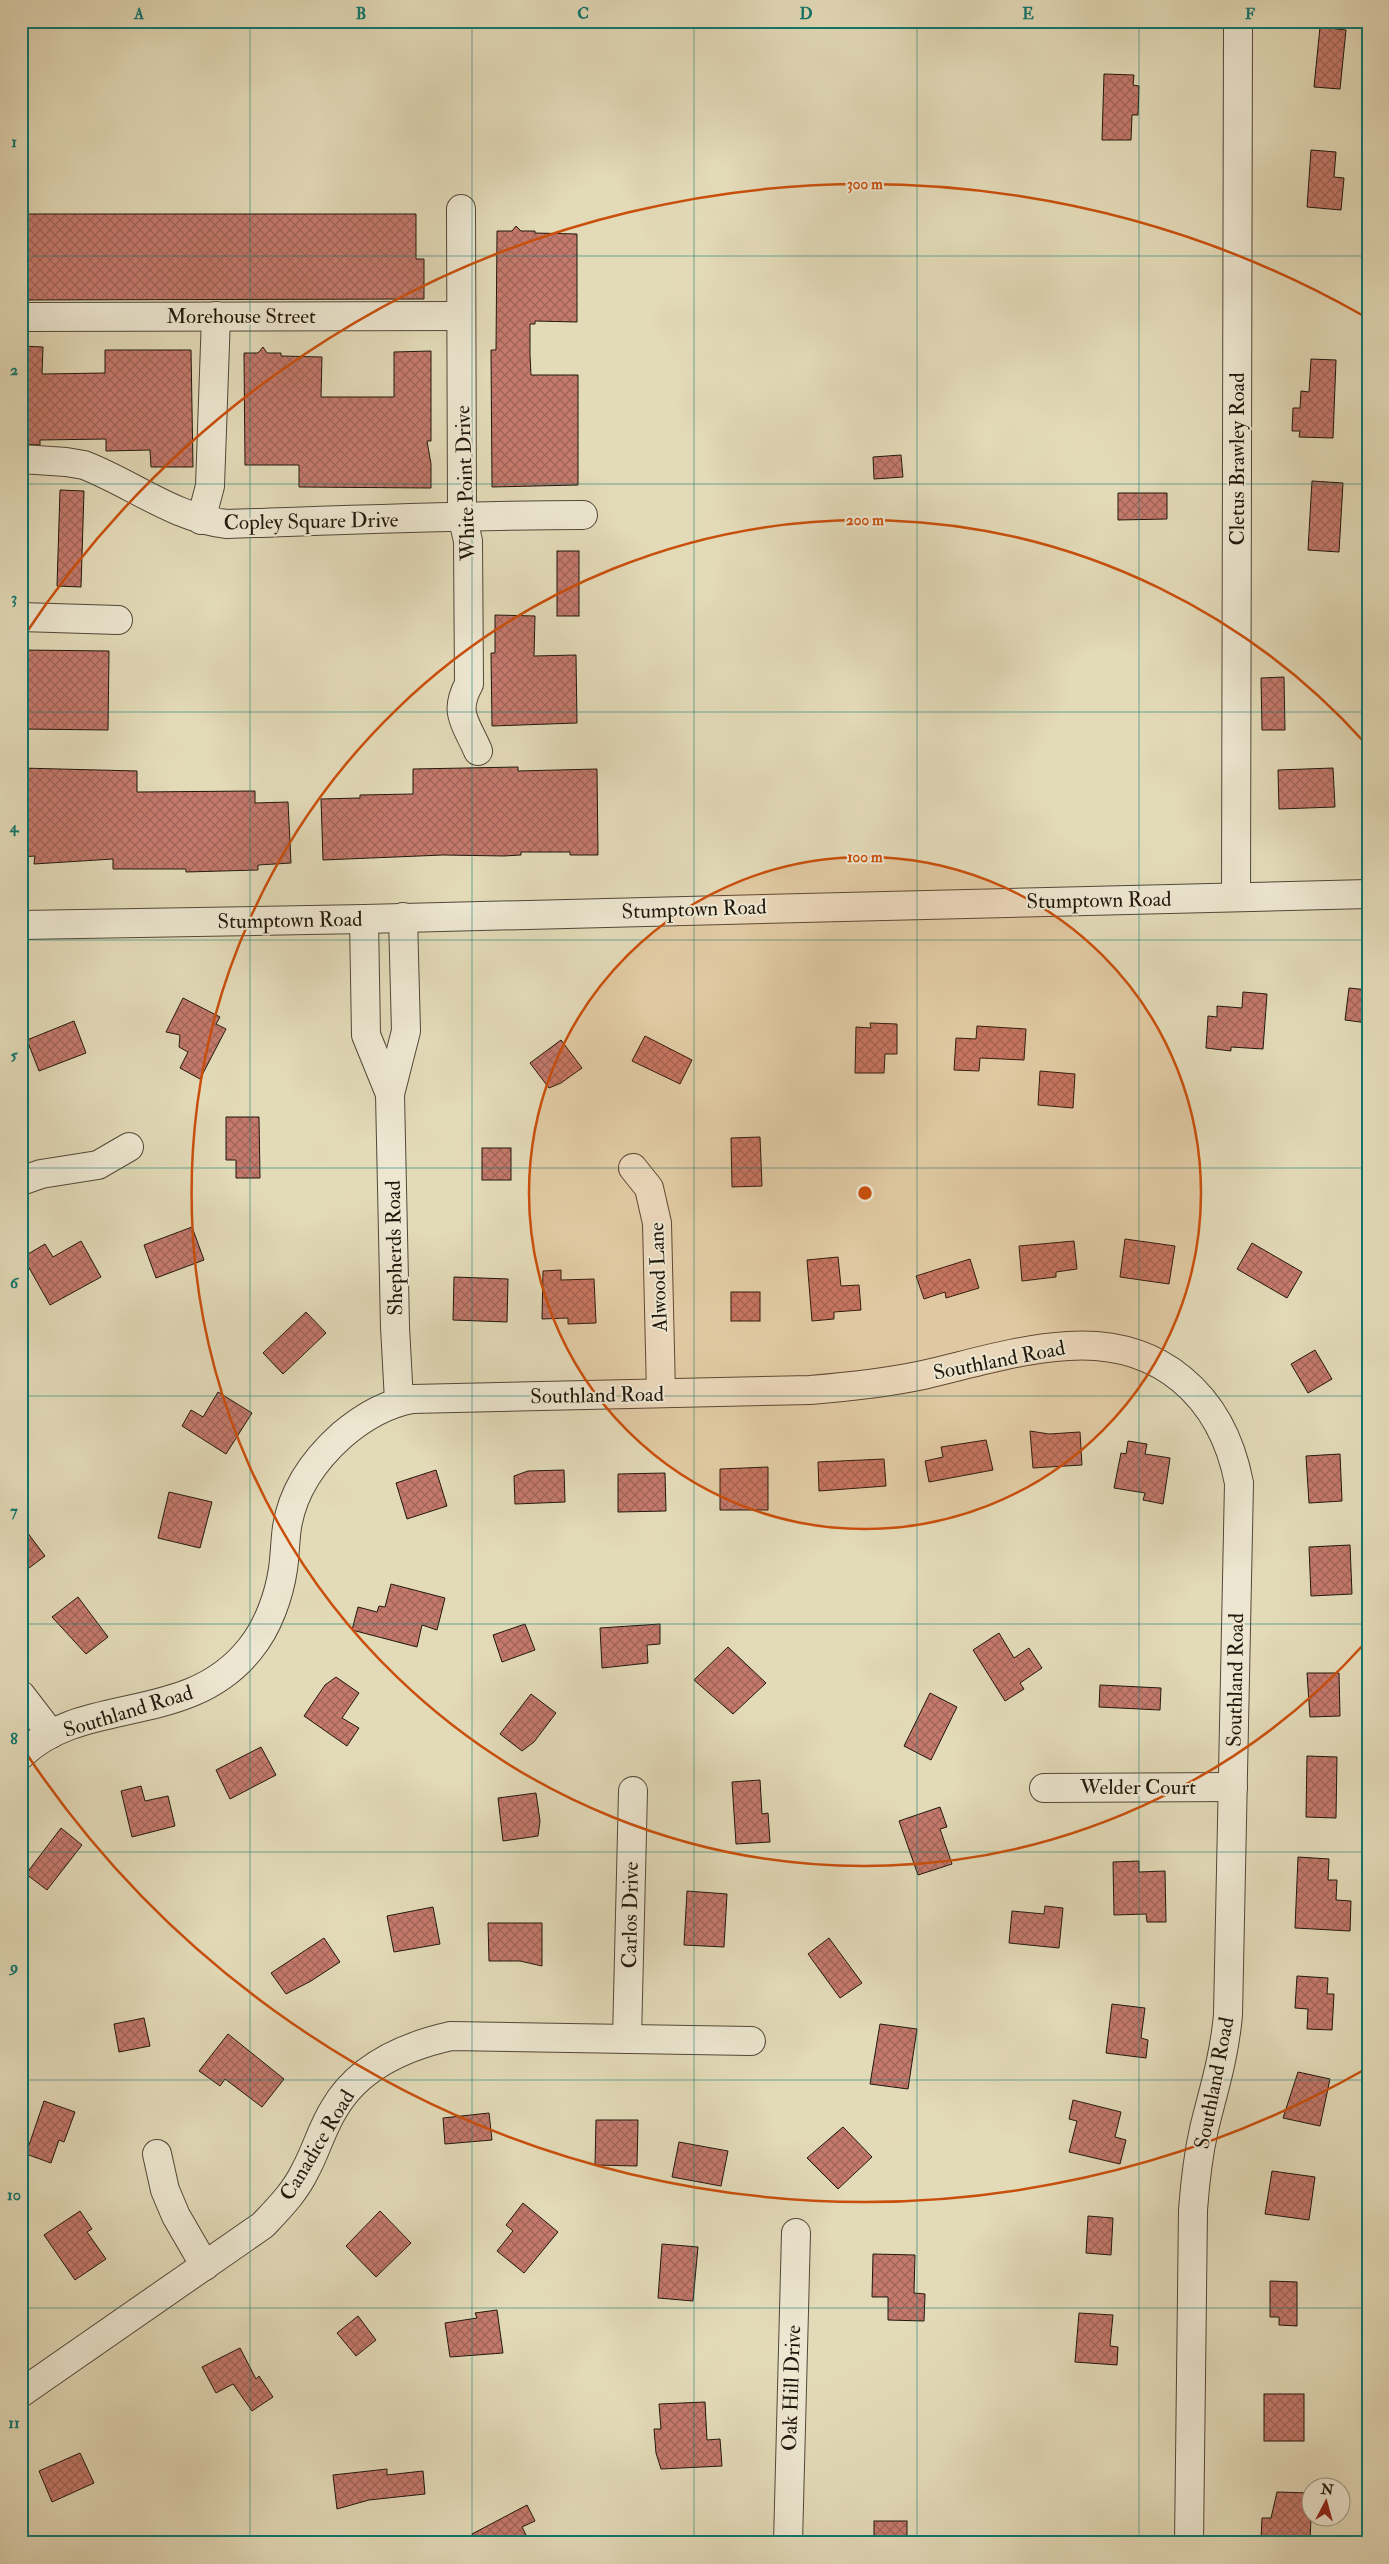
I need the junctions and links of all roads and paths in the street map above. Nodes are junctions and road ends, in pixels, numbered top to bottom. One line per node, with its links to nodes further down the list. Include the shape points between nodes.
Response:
1 (1238, 21): 14 (street, Cletus Brawley Road)
2 (461, 209): 4 (street, White Point Drive)
3 (216, 316): 4 (street, Morehouse Street); 5 (street, Morehouse Street); 9 (street, via 210,486)
4 (461, 316): 7 (street, White Point Drive)
5 (21, 317)
6 (21, 459): 9 (street, Copley Square Drive, via 84,465)
7 (462, 515): 8 (street, Copley Square Drive); 9 (street, Copley Square Drive, via 227,524); 12 (street, White Point Drive, via 468,541 469,684 461,699 460,710)
8 (583, 515)
9 (201, 520)
10 (21, 617): 11 (street)
11 (118, 620)
12 (478, 751)
13 (1368, 894): 14 (street, Stumptown Road)
14 (1236, 897): 15 (street, Stumptown Road)
15 (403, 917): 16 (street, Stumptown Road); 18 (street, Shepherds Road, via 406,1031)
16 (364, 918): 17 (street, Stumptown Road); 18 (street, Shepherds Road, via 366,1035)
17 (21, 925)
18 (390, 1094): 23 (street, Shepherds Road)
19 (129, 1147): 21 (street, via 98,1164 41,1174)
20 (633, 1168): 22 (street, Alwood Lane, via 649,1188 658,1223)
21 (21, 1181)
22 (661, 1393): 23 (street, Southland Road); 27 (street, Southland Road, via 866,1386 1036,1349 1070,1346 1136,1354 1179,1376 1200,1395 1216,1416 1234,1457 1239,1483)
23 (399, 1401): 25 (street, Southland Road, via 355,1424 309,1469 295,1496 287,1527 278,1594 252,1647 234,1668 187,1696 77,1724)
24 (21, 1695): 25 (street)
25 (51, 1734): 26 (street, Southland Road)
26 (21, 1755)
27 (1233, 1787): 28 (street, Welder Court); 37 (street, Southland Road, via 1228,2015 1219,2079 1197,2165 1192,2210)
28 (1044, 1788)
29 (633, 1791): 30 (street, Carlos Drive)
30 (627, 2039): 31 (street, Canadice Road); 34 (street, Canadice Road, via 451,2036 424,2042 388,2058 362,2076 334,2109 305,2172 287,2200 263,2225)
31 (751, 2041)
32 (157, 2154): 34 (street, via 165,2190 176,2216)
33 (796, 2233): 36 (street, Oak Hill Drive)
34 (205, 2266): 35 (street, Canadice Road)
35 (21, 2394)
36 (788, 2543)
37 (1189, 2543)

